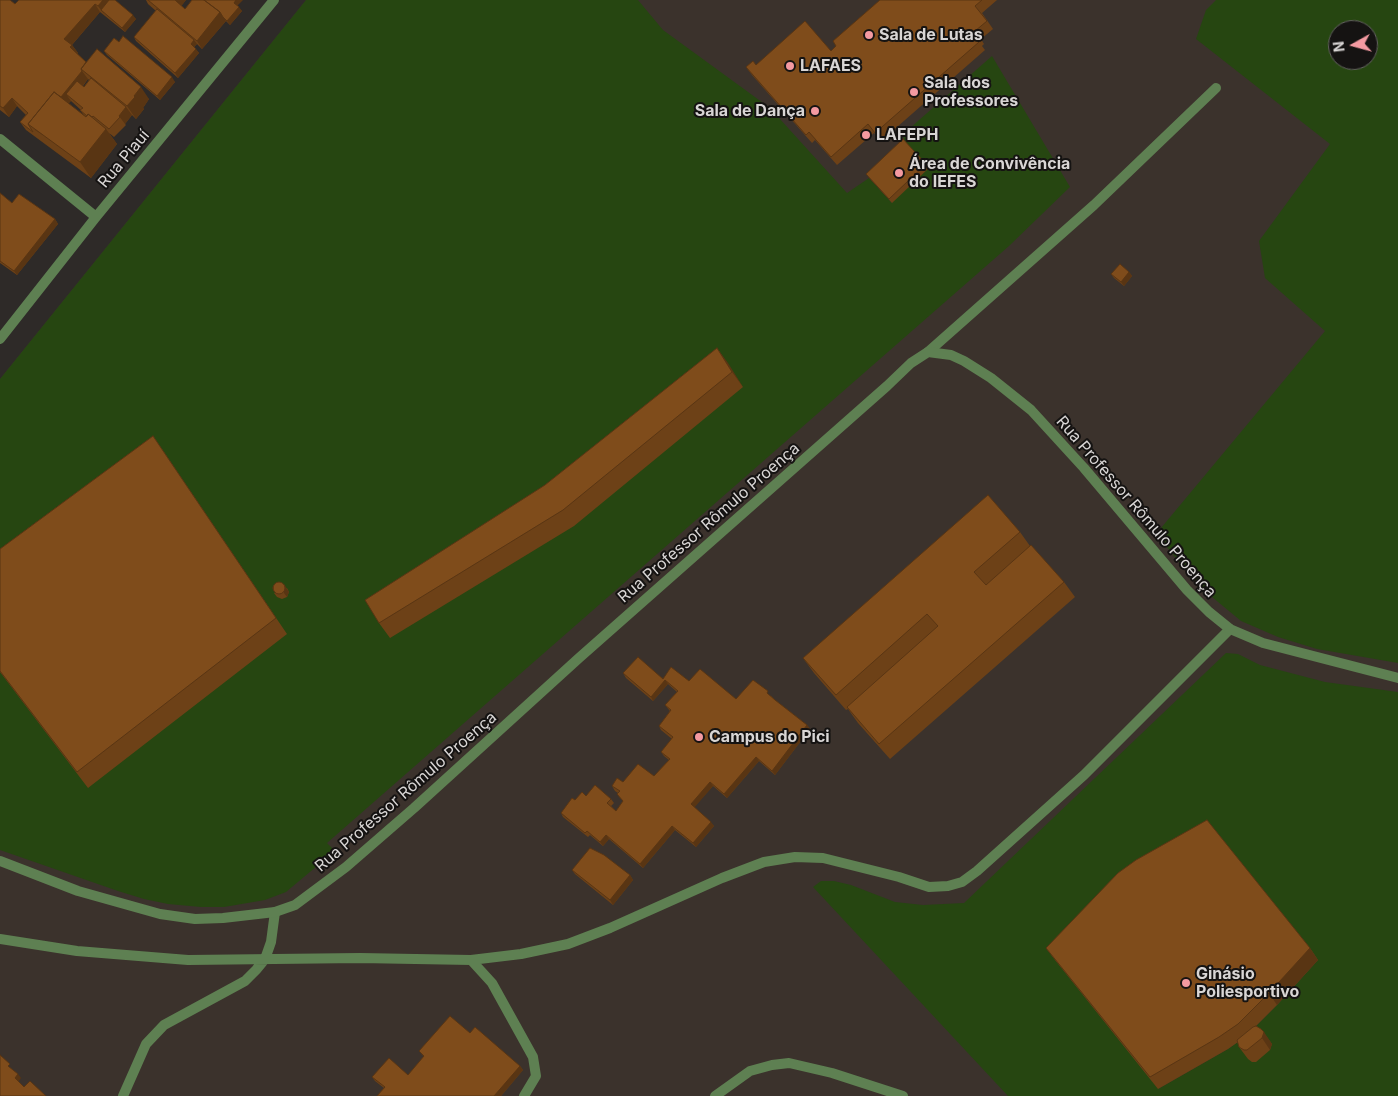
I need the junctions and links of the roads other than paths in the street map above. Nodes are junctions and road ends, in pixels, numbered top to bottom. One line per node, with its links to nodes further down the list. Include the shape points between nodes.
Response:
1 (274, 0): 4 (street, Rua Piauí)
2 (1216, 88): 6 (street, via 1094,205)
3 (0, 139): 4 (street)
4 (96, 217): 5 (street, Rua Piauí)
5 (0, 339)
6 (928, 352): 7 (street, Rua Professor Rômulo Proença, via 951,355 964,361 1031,410 1187,590); 10 (street, Rua Professor Rômulo Proença, via 911,363 346,867 295,906)
7 (1230, 629): 8 (street, Rua Professor Rômulo Proença, via 1263,643); 13 (street, via 1084,775 962,882 929,887 822,858 771,860 568,944)
8 (1398, 678)
9 (0, 861): 10 (street, Rua Professor Rômulo Proença, via 78,891 160,914 195,919)
10 (275, 912): 12 (street)
11 (0, 939): 12 (street, via 77,951 169,958)
12 (265, 959): 13 (street); 14 (street, via 244,981 164,1025 146,1044)
13 (471, 960): 15 (street, via 492,983 533,1057 536,1076)
14 (124, 1096)
15 (524, 1096)
16 (715, 1096): 17 (street, via 750,1071 789,1063)
17 (903, 1096)

